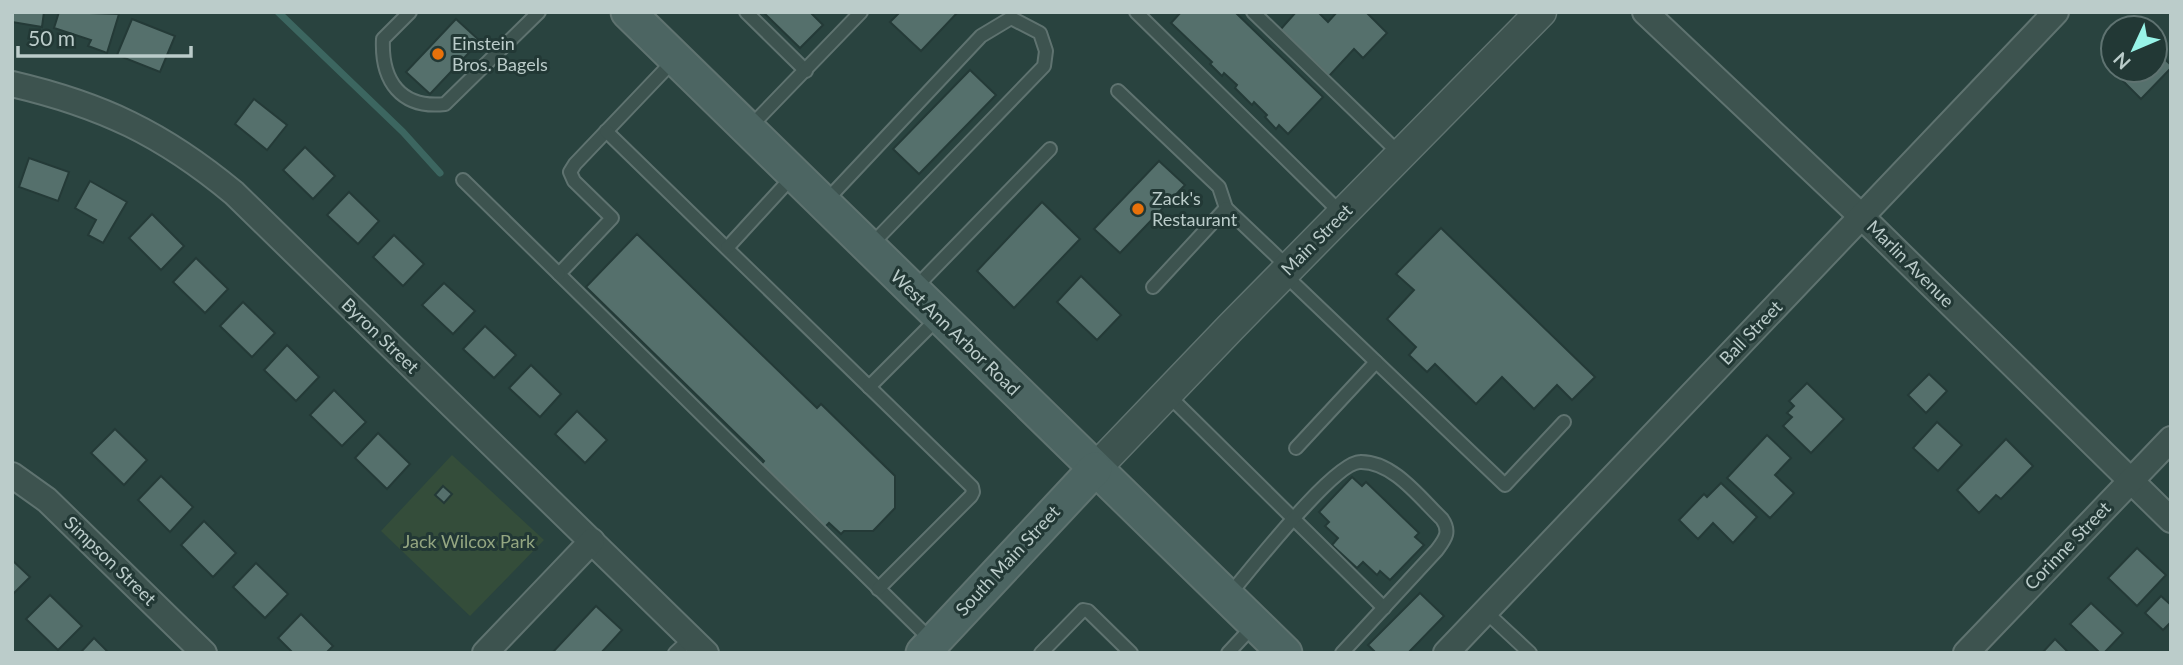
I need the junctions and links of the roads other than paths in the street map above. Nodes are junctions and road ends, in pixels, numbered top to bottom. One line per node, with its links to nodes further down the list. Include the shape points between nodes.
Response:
1 (410, 12): 2 (lane, via 383,39 383,52 388,77 402,96 427,106 445,104)
2 (539, 12)
3 (746, 12): 12 (lane)
4 (861, 12): 12 (lane)
5 (1136, 12): 23 (lane)
6 (1645, 12): 24 (street, Marlin Avenue)
7 (2056, 12): 24 (street, Ball Street)
8 (1263, 15): 18 (lane)
9 (640, 16): 11 (main road, West Ann Arbor Road)
10 (1529, 16): 18 (street, Main Street)
11 (676, 58): 15 (main road, West Ann Arbor Road); 16 (lane)
12 (806, 71): 15 (lane)
13 (12, 84): 43 (street, Byron Street, via 114,115 209,172)
14 (1118, 92): 22 (lane, via 1219,187)
15 (748, 129): 19 (main road, West Ann Arbor Road)
16 (606, 131): 26 (lane); 28 (lane, via 570,172 612,218)
17 (1050, 149): 30 (lane)
18 (1401, 155): 23 (street, Main Street)
19 (794, 175): 21 (main road, West Ann Arbor Road); 26 (lane)
20 (463, 180): 28 (lane)
21 (824, 204): 25 (main road, West Ann Arbor Road); 25 (lane, via 981,36 1011,18 1040,33 1046,51 1044,66)
22 (1226, 208): 27 (lane); 29 (lane)
23 (1342, 214): 27 (street, Main Street)
24 (1862, 217): 40 (street, Marlin Avenue); 47 (street, Ball Street)
25 (868, 247): 30 (main road, West Ann Arbor Road)
26 (727, 248): 33 (lane)
27 (1286, 271): 32 (lane); 34 (street, Main Street)
28 (559, 274): 44 (lane)
29 (1153, 287)
30 (912, 291): 31 (main road, West Ann Arbor Road)
31 (939, 317): 33 (lane); 38 (main road, West Ann Arbor Road)
32 (1376, 362): 35 (lane, via 1505,485); 37 (lane)
33 (869, 387): 44 (lane, via 973,492)
34 (1167, 394): 38 (street, Main Street); 41 (lane)
35 (1564, 422)
36 (2171, 439): 40 (street, Corinne Street)
37 (1296, 448)
38 (1095, 469): 45 (main road, West Ann Arbor Road); 49 (main road, South Main Street)
39 (12, 475): 51 (street, Simpson Street, via 47,500)
40 (2130, 481): 42 (street, Marlin Avenue); 60 (street, Corinne Street)
41 (1294, 520): 45 (lane); 46 (lane); 46 (lane, via 1330,479 1359,462 1388,469 1443,519 1447,536)
42 (2171, 520)
43 (592, 541): 50 (street, Byron Street); 52 (street)
44 (878, 589): 49 (lane)
45 (1227, 597): 48 (main road, West Ann Arbor Road)
46 (1384, 608): 57 (lane)
47 (1486, 612): 58 (street, Ball Street); 59 (lane)
48 (1255, 624): 55 (lane); 56 (main road, West Ann Arbor Road)
49 (928, 647)
50 (691, 648)
51 (204, 653)
52 (485, 653)
53 (1041, 653): 54 (lane, via 1083,610)
54 (1131, 653)
55 (1228, 653)
56 (1285, 653)
57 (1342, 653)
58 (1446, 653)
59 (1530, 653)
60 (1966, 653)

